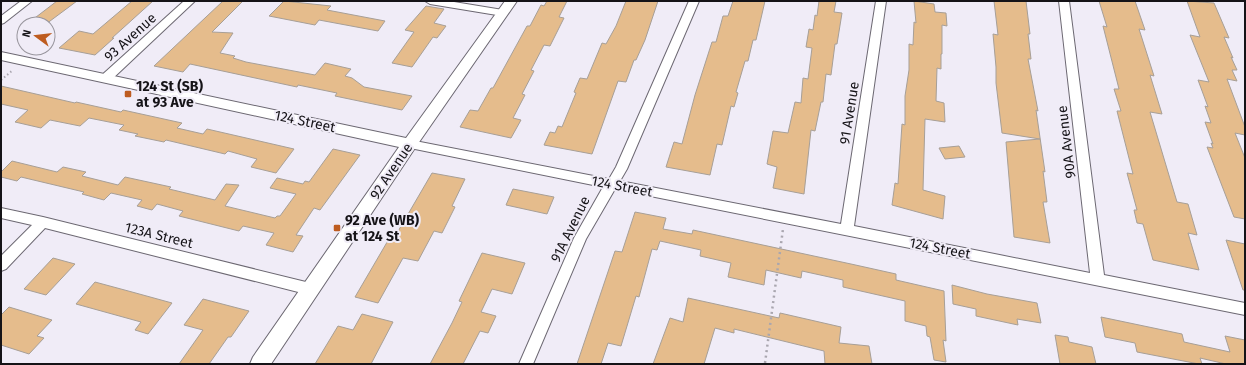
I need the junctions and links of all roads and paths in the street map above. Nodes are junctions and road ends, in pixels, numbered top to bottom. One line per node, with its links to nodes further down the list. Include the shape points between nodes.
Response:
1 (27, 1): 9 (street)
2 (190, 1): 11 (street, 93 Avenue)
3 (430, 1): 8 (street)
4 (511, 1): 8 (street, 92 Avenue)
5 (694, 1): 13 (street, 91A Avenue, via 621,169)
6 (881, 1): 17 (street, 91 Avenue)
7 (1064, 1): 19 (street, 90A Avenue)
8 (503, 13): 12 (street, 92 Avenue)
9 (1, 21)
10 (1, 56): 11 (street, 124 Street)
11 (106, 78): 12 (street, 124 Street)
12 (410, 144): 13 (street, 124 Street); 20 (street, 92 Avenue)
13 (612, 184): 17 (street, 124 Street); 24 (street, 91A Avenue, via 580,238)
14 (1, 213): 15 (street, 123A Street)
15 (43, 222): 18 (street); 20 (street, 123A Street)
16 (783, 226): 22 (path)
17 (847, 229): 19 (street, 124 Street)
18 (1, 265)
19 (1098, 280): 21 (street, 124 Street)
20 (310, 289): 23 (street, 92 Avenue)
21 (1245, 309)
22 (765, 363)
23 (260, 364)
24 (526, 364)

